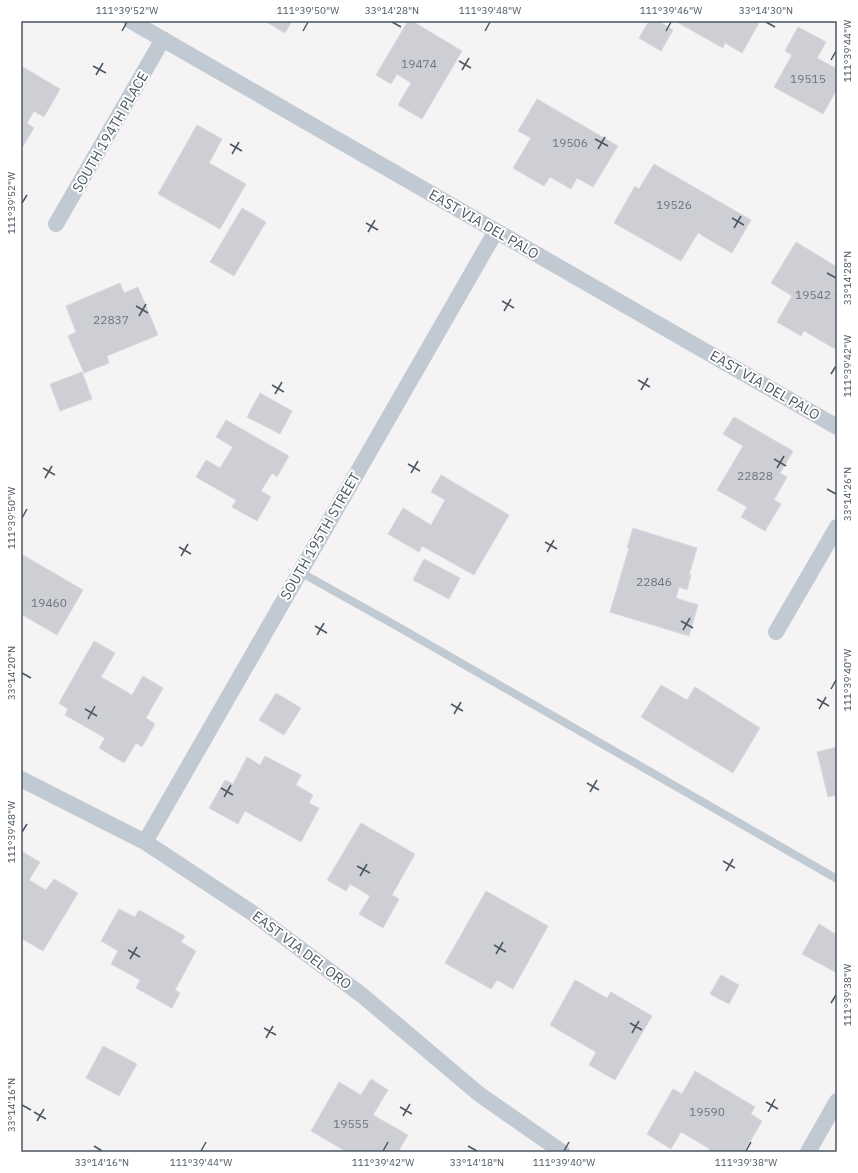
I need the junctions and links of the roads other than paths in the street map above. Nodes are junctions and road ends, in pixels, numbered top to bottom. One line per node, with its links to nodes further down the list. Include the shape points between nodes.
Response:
1 (131, 21): 2 (street, EAST VIA DEL PALO)
2 (163, 40): 3 (street, SOUTH 194TH PLACE); 4 (street, EAST VIA DEL PALO)
3 (56, 224)
4 (496, 231): 5 (street, EAST VIA DEL PALO); 7 (street, SOUTH 195TH STREET)
5 (837, 427)
6 (837, 527): 8 (street)
7 (300, 572): 10 (street, SOUTH 195TH STREET); 11 (lane)
8 (776, 632)
9 (21, 779): 10 (street, EAST VIA DEL ORO)
10 (145, 842): 13 (street, EAST VIA DEL ORO, via 251,912 363,996 479,1094)
11 (837, 879)
12 (837, 1101): 14 (street)
13 (562, 1152)
14 (808, 1152)

